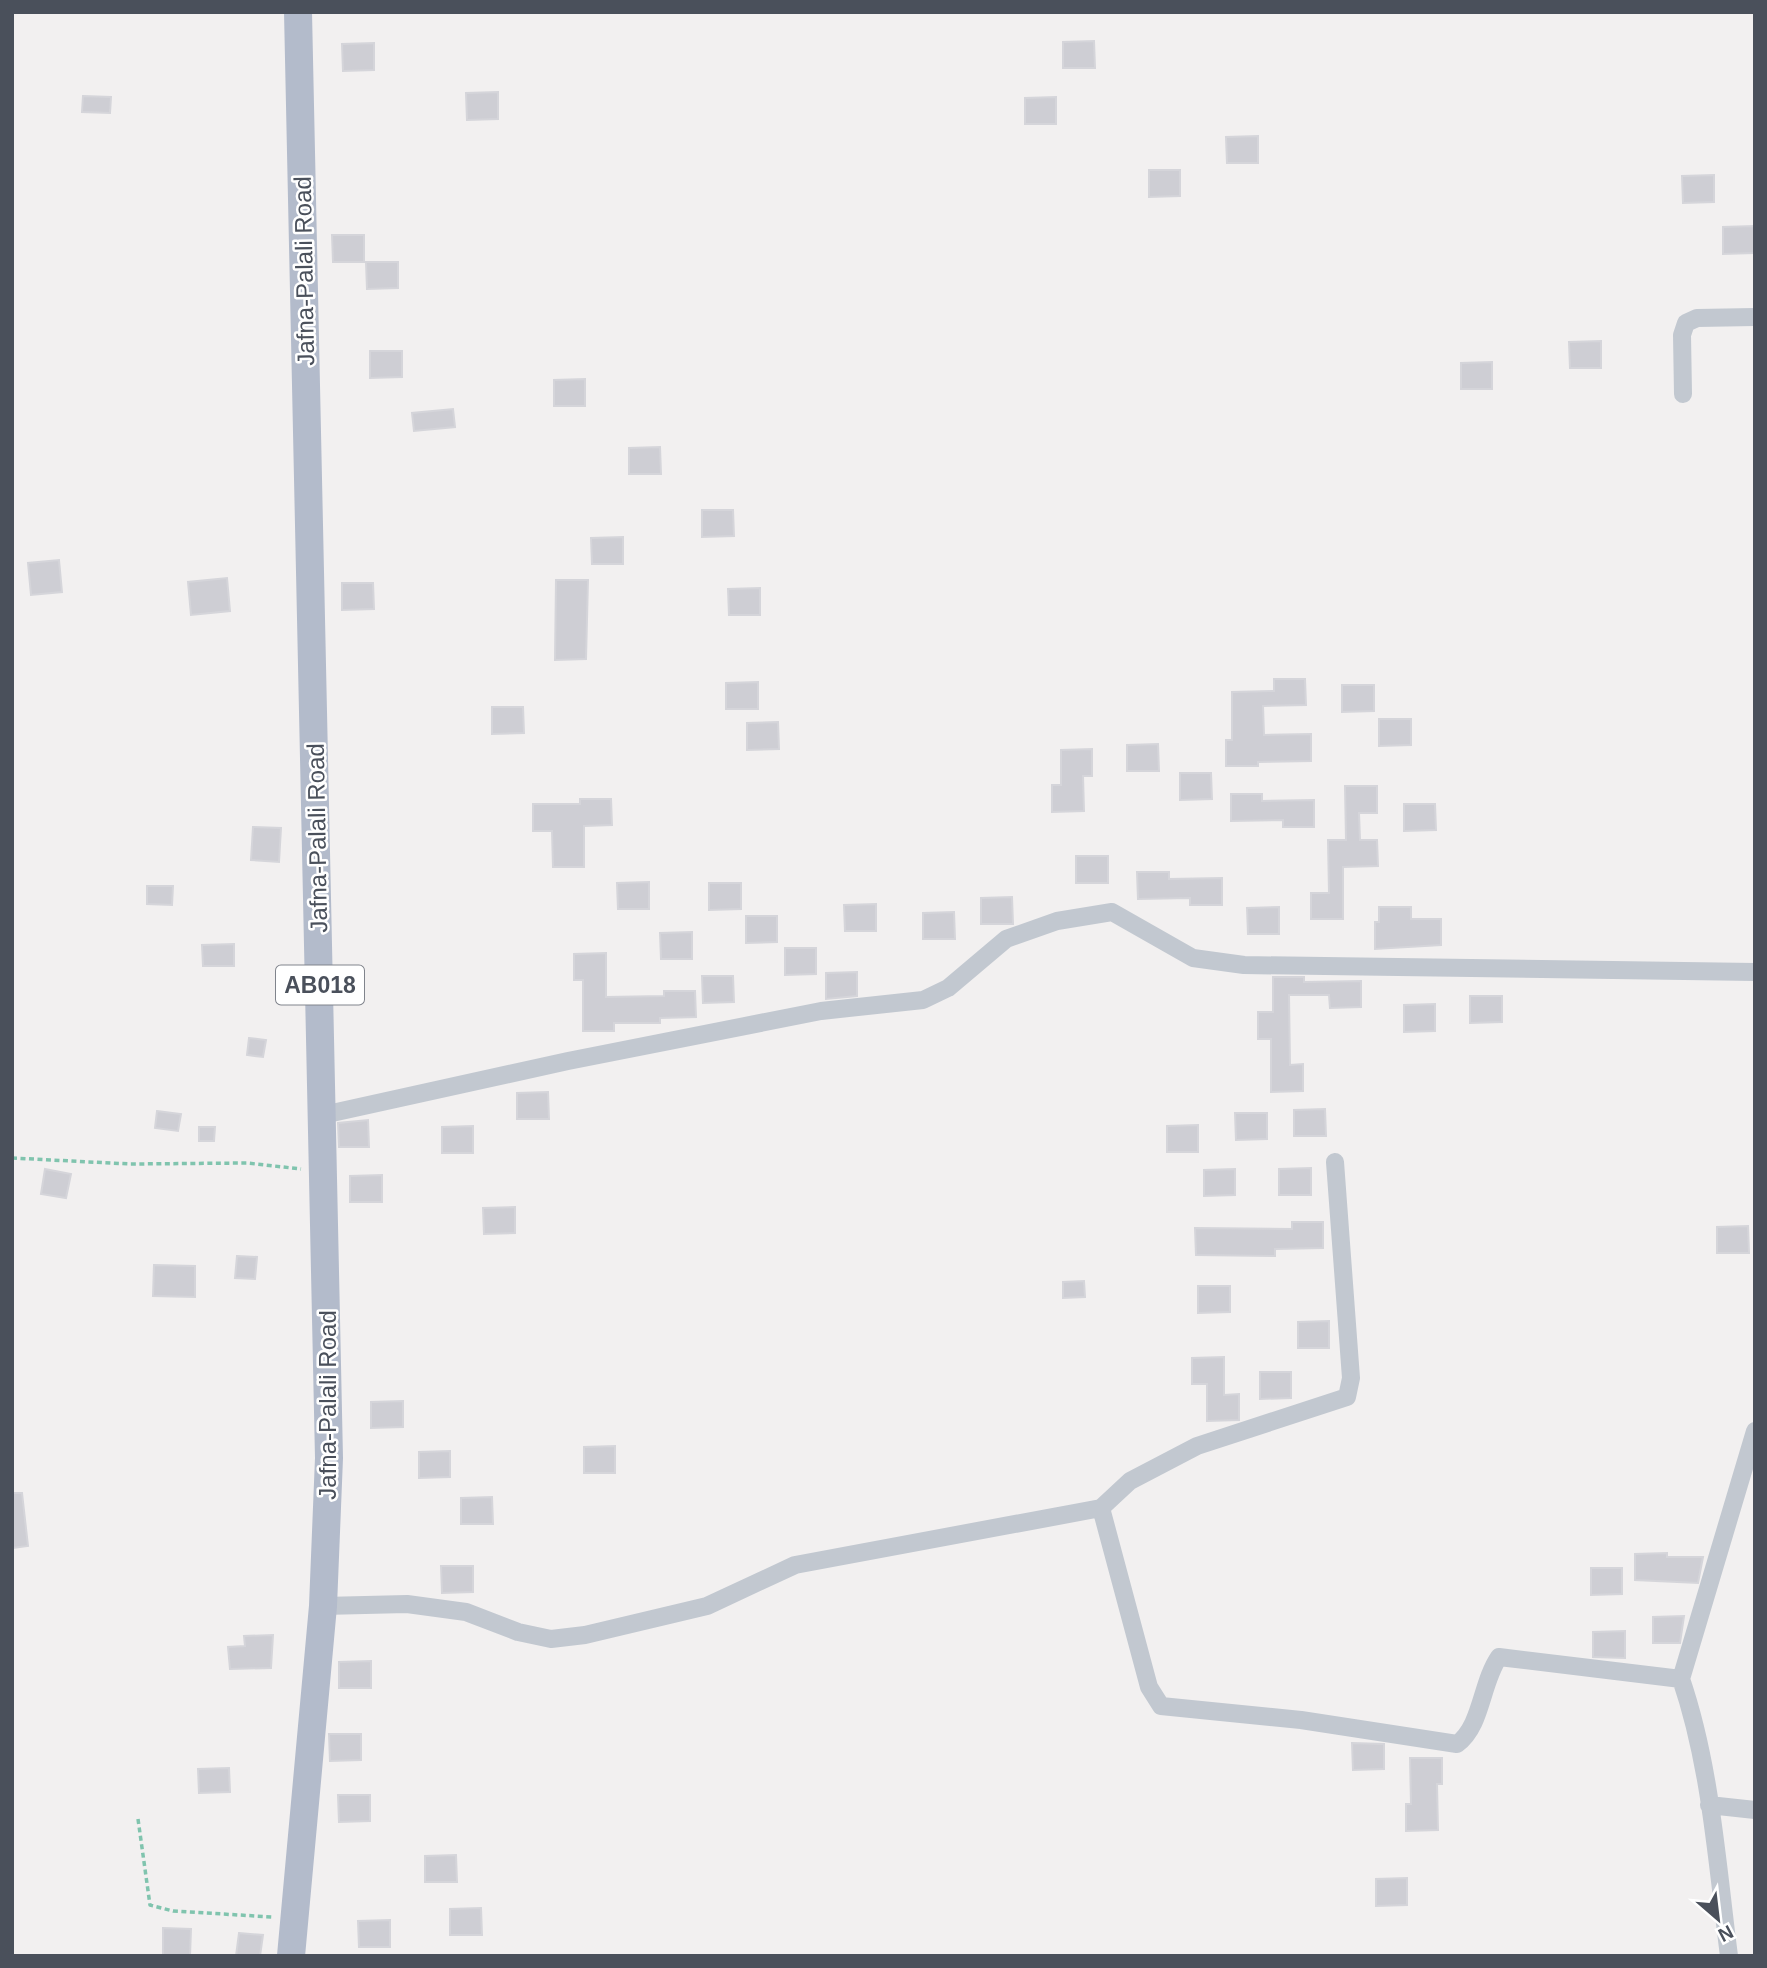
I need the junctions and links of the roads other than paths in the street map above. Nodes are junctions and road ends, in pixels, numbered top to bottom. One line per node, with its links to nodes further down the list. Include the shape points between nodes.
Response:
1 (298, 12): 5 (main road, Jafna-Palali Road / AB018)
2 (1755, 317): 3 (street, via 1697,318 1686,323)
3 (1683, 394)
4 (1755, 972): 5 (street, via 1244,965 1193,958 1112,912 1057,921 1006,939 948,988 923,1000 821,1011)
5 (323, 1115): 9 (main road, Jafna-Palali Road / AB018, via 329,1458)
6 (1335, 1162): 8 (street, via 1350,1378 1347,1397 1197,1446 1130,1480)
7 (1755, 1431): 10 (street)
8 (1101, 1508): 9 (street, via 795,1565 707,1605 585,1635 551,1639 466,1612 407,1604); 10 (street, via 1149,1687 1161,1706 1301,1720 1457,1744 1469,1735 1488,1673 1499,1657)
9 (323, 1606): 13 (main road, Jafna-Palali Road / AB018)
10 (1681, 1679): 11 (street, via 1693,1716)
11 (1709, 1805): 12 (street); 14 (street)
12 (1755, 1810)
13 (291, 1956)
14 (1729, 1956)

